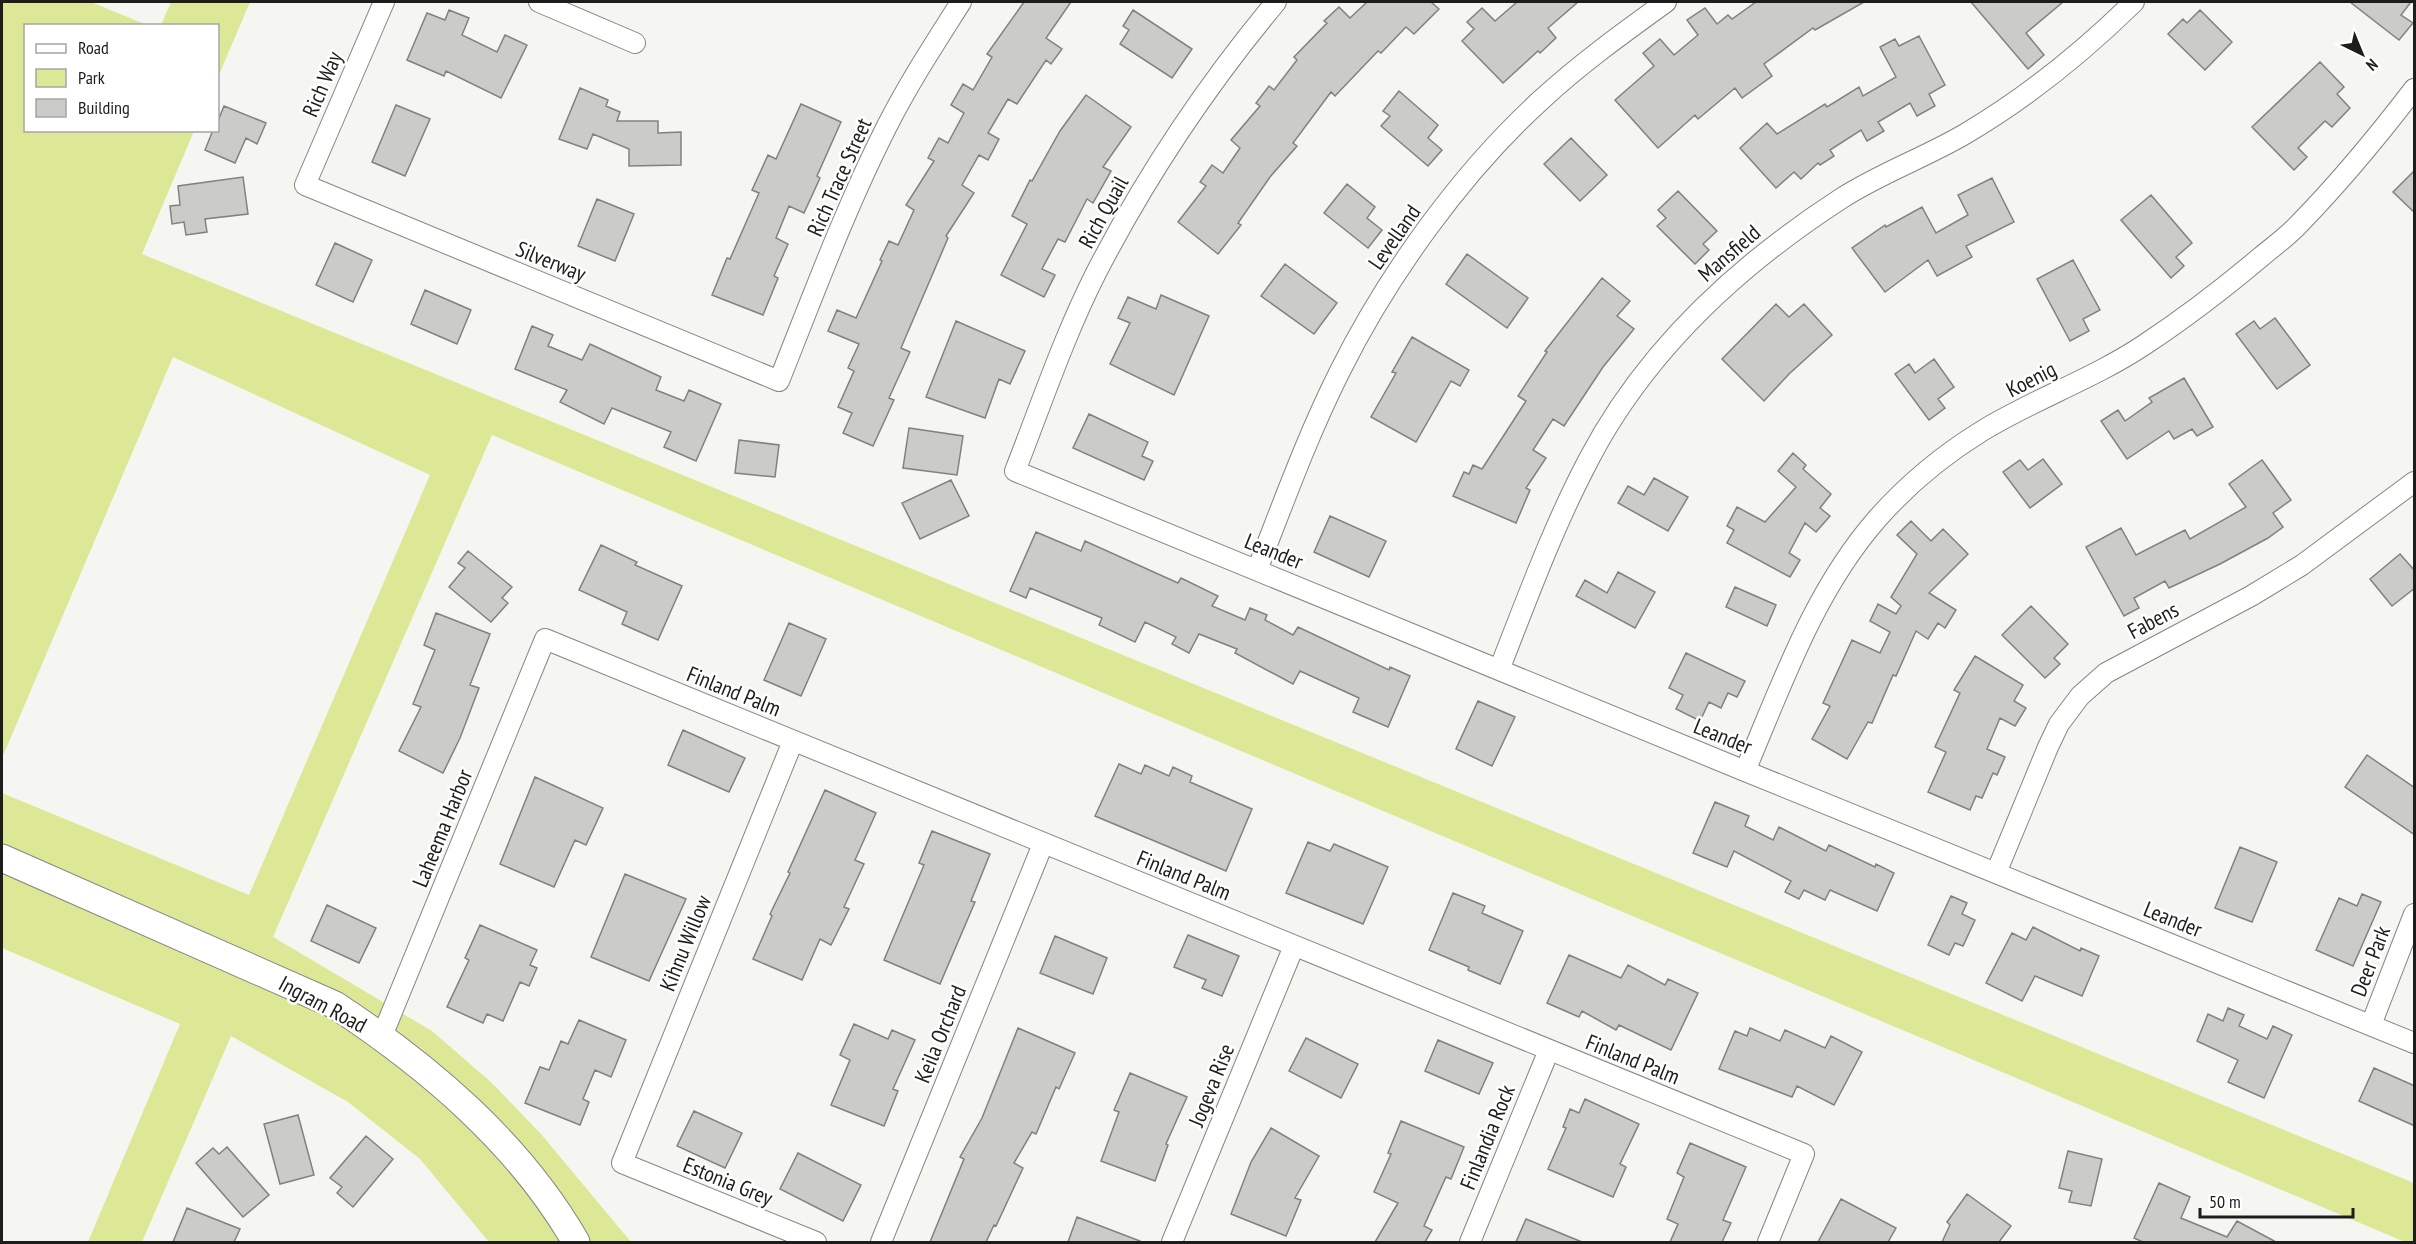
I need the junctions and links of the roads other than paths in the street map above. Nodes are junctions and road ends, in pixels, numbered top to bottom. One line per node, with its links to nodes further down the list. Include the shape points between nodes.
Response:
1 (384, 2): 9 (street, Rich Way)
2 (539, 2): 7 (street)
3 (961, 2): 10 (street, Rich Trace Street, via 886,128)
4 (1276, 2): 11 (street, Rich Quail, via 1228,59 1164,152 1101,264)
5 (1666, 2): 13 (street, Levelland, via 1540,100 1488,154 1429,227 1378,301 1338,373)
6 (2134, 2): 15 (street, Mansfield, via 2090,45 2030,93 1965,134 1845,196 1784,237 1726,284 1675,337 1629,395 1589,458 1550,539)
7 (635, 43)
8 (2415, 89): 17 (street, Koenig, via 2370,146 2297,226 2218,294 2142,347 1983,430 1909,486 1848,555 1824,594)
9 (304, 185): 10 (street, Silverway)
10 (779, 381)
11 (1015, 471): 13 (street, Leander)
12 (2415, 482): 20 (street, Fabens, via 2302,565 2106,673 2080,696 2048,747)
13 (1257, 570): 15 (street, Leander)
14 (545, 639): 16 (street, Finland Palm); 24 (street, Laheema Harbor)
15 (1498, 670): 17 (street, Leander)
16 (793, 741): 18 (street, Finland Palm); 27 (street, Kihnu Willow)
17 (1745, 771): 20 (street, Leander)
18 (1043, 844): 22 (street, Finland Palm); 30 (street, Keila Orchard)
19 (2, 858): 24 (street, Ingram Road, via 335,1005)
20 (1996, 873): 23 (street, Leander)
21 (2415, 914): 23 (street, Deer Park)
22 (1294, 946): 26 (street, Finland Palm); 31 (street, Jogeva Rise)
23 (2371, 1025): 25 (street, Leander)
24 (382, 1036): 28 (street, Ingram Road, via 448,1088 507,1149 562,1218)
25 (2415, 1043)
26 (1549, 1050): 32 (street, Finlandia Rock); 33 (street, Finland Palm, via 1804,1154)
27 (622, 1163): 29 (street, Estonia Grey)
28 (576, 1242)
29 (816, 1242)
30 (881, 1242)
31 (1172, 1242)
32 (1470, 1242)
33 (1768, 1242)

